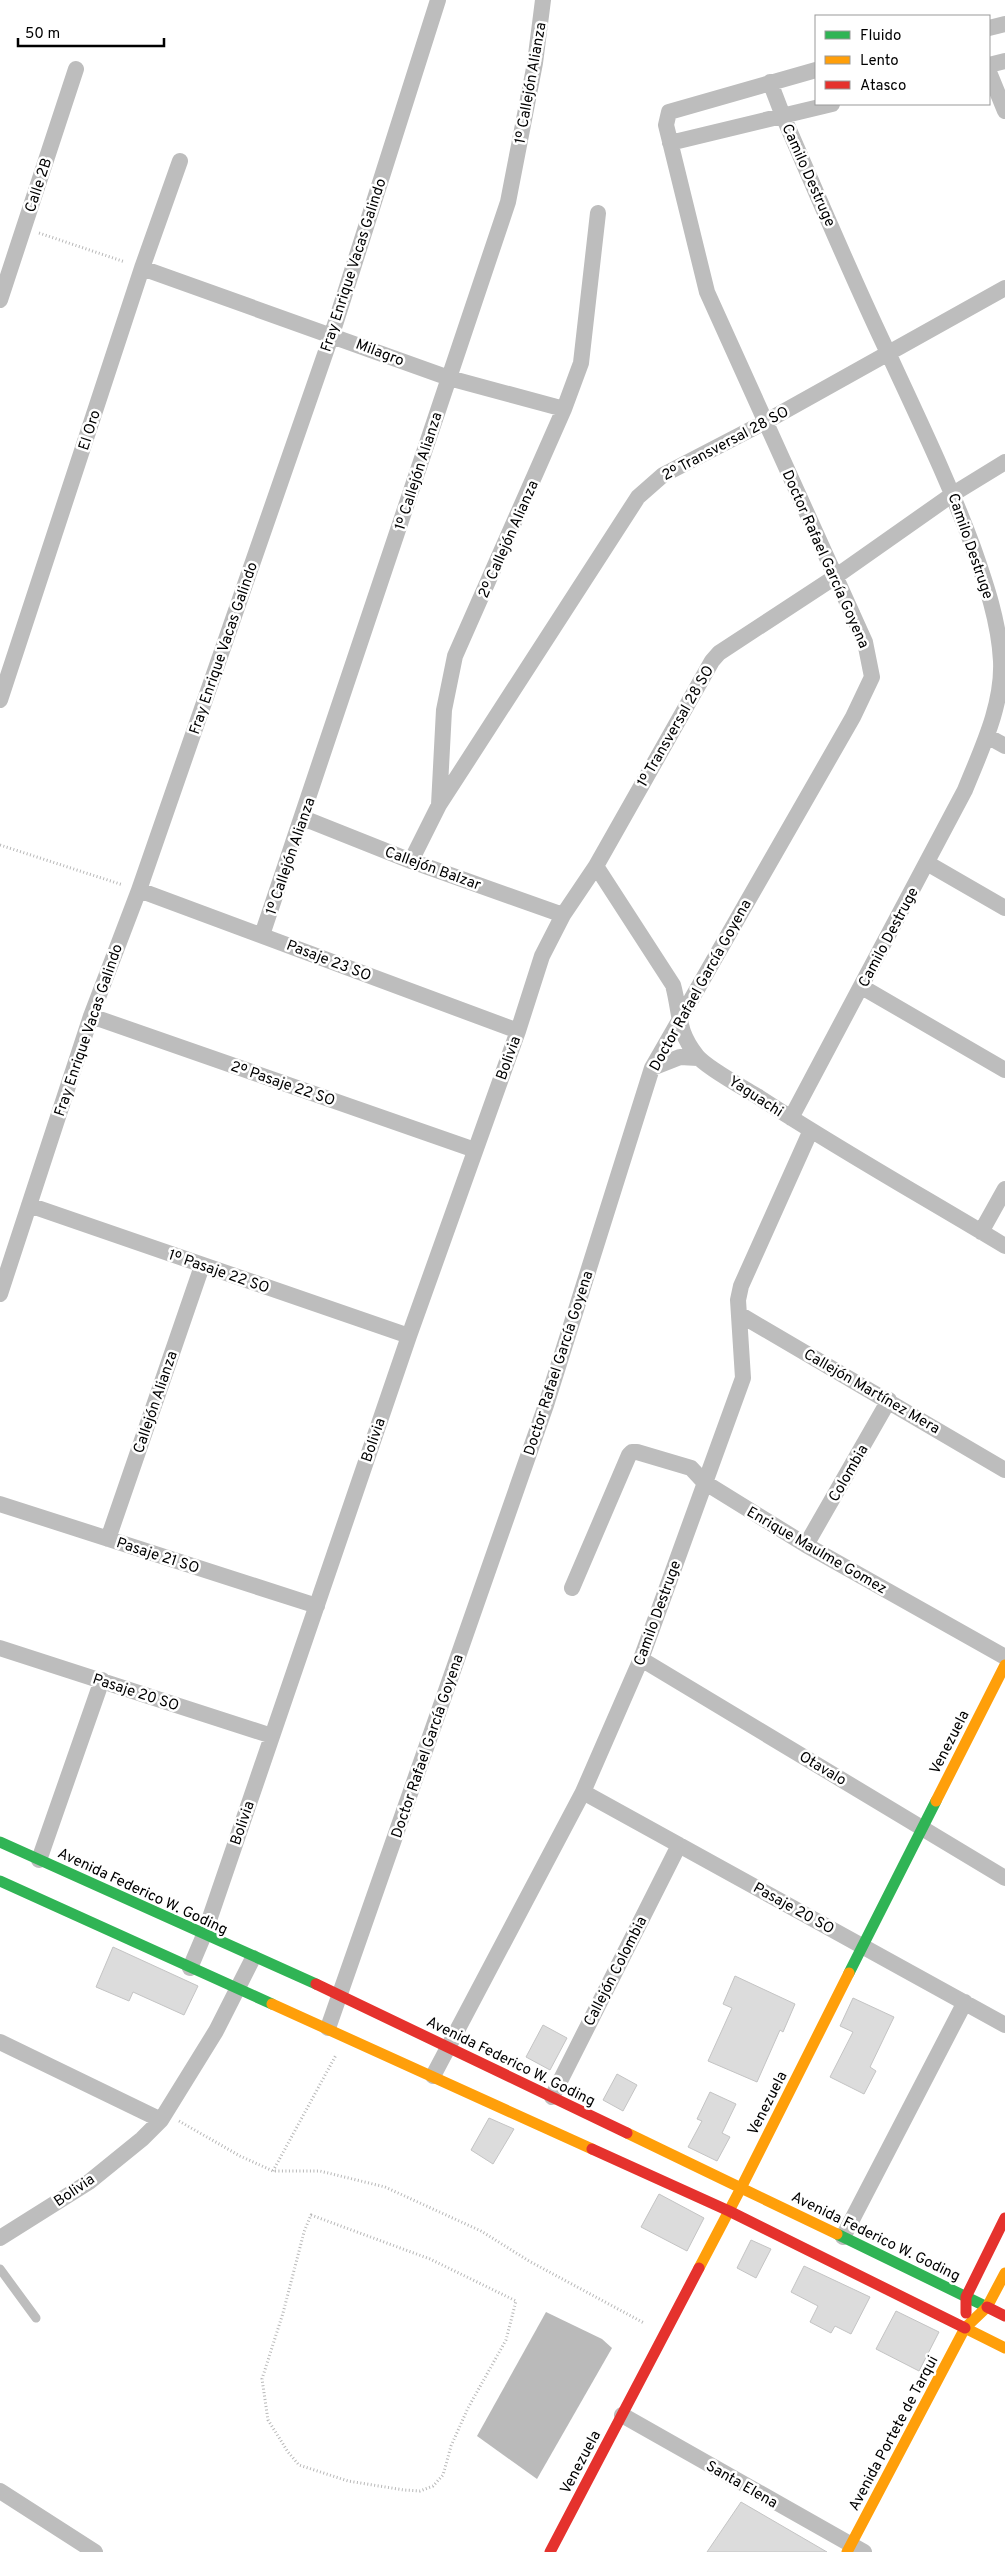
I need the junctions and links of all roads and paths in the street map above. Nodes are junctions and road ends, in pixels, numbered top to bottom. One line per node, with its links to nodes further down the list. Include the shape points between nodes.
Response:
1 (438, 0): 21 (street, Fray Enrique Vacas Galindo)
2 (543, 0): 23 (street, 1º Callejón Alianza, via 535,63 508,202)
3 (1005, 24): 4 (street)
4 (990, 28)
5 (1005, 61): 6 (street)
6 (990, 65)
7 (76, 69): 17 (street, Calle 2B)
8 (815, 70): 10 (street)
9 (990, 74): 12 (street)
10 (770, 82): 13 (street, Camilo Destruge); 14 (street, Doctor Rafael García Goyena, via 669,112 666,125)
11 (828, 105): 13 (street)
12 (1005, 111)
13 (783, 116): 14 (street); 22 (street, Camilo Destruge)
14 (670, 144): 25 (street, Doctor Rafael García Goyena, via 707,292)
15 (180, 161): 18 (street, El Oro)
16 (598, 213): 24 (street, 2º Callejón Alianza, via 581,363)
17 (24, 228): 18 (path); 20 (street, Calle 2B)
18 (142, 268): 21 (street, Milagro); 30 (street, El Oro)
19 (1005, 288): 22 (street, 2º Transversal 28 SO)
20 (0, 300)
21 (332, 334): 23 (street, Milagro); 39 (street, Fray Enrique Vacas Galindo)
22 (888, 355): 25 (street, 2º Transversal 28 SO); 27 (street, Camilo Destruge)
23 (449, 378): 24 (street, Milagro); 34 (street, 1º Callejón Alianza)
24 (564, 409): 33 (street, 2º Callejón Alianza, via 455,656 444,710)
25 (765, 422): 28 (street, Doctor Rafael García Goyena); 33 (street, 2º Transversal 28 SO, via 662,475 638,497)
26 (1005, 462): 27 (street, 1º Transversal 28 SO)
27 (953, 494): 28 (street, 1º Transversal 28 SO); 29 (street, Camilo Destruge)
28 (835, 577): 38 (street, 1º Transversal 28 SO, via 726,648 712,661); 45 (street, Doctor Rafael García Goyena, via 865,642 872,677 853,717)
29 (1000, 624): 31 (street, Camilo Destruge, via 999,692)
30 (0, 700)
31 (987, 736): 32 (street); 37 (street, Camilo Destruge, via 965,790)
32 (1005, 746)
33 (439, 805): 36 (street, 2º Callejón Alianza)
34 (303, 818): 36 (street, Callejón Balzar); 42 (street, 1º Callejón Alianza)
35 (0, 845): 39 (path)
36 (411, 861): 41 (street, Callejón Balzar)
37 (927, 863): 40 (street); 43 (street, Camilo Destruge)
38 (596, 866): 41 (street, 1º Transversal 28 SO); 45 (street, Yaguachi, via 673,985)
39 (139, 890): 42 (street, Pasaje 23 SO); 44 (street, Fray Enrique Vacas Galindo)
40 (1005, 908)
41 (563, 915): 46 (street, Bolivia, via 542,956)
42 (262, 935): 46 (street, Pasaje 23 SO)
43 (862, 987): 49 (street); 50 (street, Camilo Destruge)
44 (91, 1016): 52 (street, 2º Pasaje 22 SO); 54 (street, Fray Enrique Vacas Galindo)
45 (678, 1022): 47 (street, Yaguachi, via 685,1040); 48 (street, Doctor Rafael García Goyena)
46 (518, 1031): 52 (street, Bolivia)
47 (698, 1058): 48 (street, via 680,1057); 50 (street, Yaguachi)
48 (652, 1068): 87 (street, Doctor Rafael García Goyena, via 546,1406)
49 (1005, 1070)
50 (791, 1118): 51 (street, Yaguachi)
51 (811, 1130): 55 (street, Yaguachi); 59 (street, Camilo Destruge, via 741,1286)
52 (475, 1150): 60 (street, Bolivia)
53 (1005, 1188): 55 (street)
54 (29, 1205): 57 (street, 1º Pasaje 22 SO); 58 (street, Fray Enrique Vacas Galindo)
55 (981, 1232): 56 (street, Yaguachi)
56 (1005, 1246)
57 (202, 1266): 60 (street, 1º Pasaje 22 SO); 65 (street, Callejón Alianza)
58 (0, 1294)
59 (739, 1314): 61 (street, Callejón Martínez Mera); 63 (street, Camilo Destruge, via 744,1378)
60 (409, 1336): 68 (street, Bolivia)
61 (889, 1400): 62 (street, Callejón Martínez Mera); 66 (street, Colombia)
62 (1005, 1470)
63 (704, 1482): 66 (street, Enrique Maulme Gomez); 67 (street, Enrique Maulme Gomez, via 691,1468 632,1452); 71 (street, Camilo Destruge)
64 (0, 1504): 65 (street, Pasaje 21 SO)
65 (108, 1538): 68 (street, Pasaje 21 SO)
66 (806, 1545): 70 (street, Enrique Maulme Gomez)
67 (572, 1588)
68 (317, 1606): 74 (street, Bolivia)
69 (0, 1648): 73 (street, Pasaje 20 SO)
70 (1005, 1658)
71 (641, 1659): 75 (street, Camilo Destruge); 76 (street, Otavalo)
72 (1005, 1665): 76 (street, Venezuela)
73 (102, 1680): 74 (street, Pasaje 20 SO); 79 (street)
74 (272, 1736): 82 (street, Bolivia)
75 (583, 1792): 78 (street, Pasaje 20 SO); 93 (street, Camilo Destruge)
76 (923, 1828): 80 (street, Otavalo); 83 (street, Venezuela)
77 (0, 1842): 79 (street, Avenida Federico W. Goding)
78 (679, 1845): 83 (street, Pasaje 20 SO); 95 (street, Callejón Colombia)
79 (39, 1860): 82 (street, Avenida Federico W. Goding)
80 (1005, 1878)
81 (0, 1881): 85 (street)
82 (204, 1935): 84 (street, Avenida Federico W. Goding); 85 (street, Bolivia)
83 (863, 1946): 88 (street, Pasaje 20 SO); 98 (street, Venezuela)
84 (253, 1958): 86 (street, Bolivia); 87 (street, Avenida Federico W. Goding)
85 (190, 1968): 86 (street)
86 (239, 1988): 90 (street); 96 (street, Bolivia)
87 (340, 1995): 90 (street, Doctor Rafael García Goyena); 93 (street, Avenida Federico W. Goding)
88 (965, 2002): 89 (street, Pasaje 20 SO); 103 (street)
89 (1005, 2024)
90 (328, 2028): 91 (street)
91 (346, 2037): 94 (street); 97 (path)
92 (0, 2042): 96 (street)
93 (449, 2047): 94 (street, Camilo Destruge); 95 (street, Avenida Federico W. Goding)
94 (433, 2076): 99 (street)
95 (552, 2097): 98 (street, Avenida Federico W. Goding)
96 (163, 2117): 97 (path); 101 (street, Bolivia, via 142,2139 89,2182)
97 (273, 2171): 112 (path, via 320,2171 385,2187 481,2231 566,2282)
98 (740, 2188): 99 (street, Venezuela); 103 (street, Avenida Federico W. Goding)
99 (729, 2211): 111 (street); 112 (street, Venezuela)
100 (1005, 2218): 107 (street, Avenida Portete de Tarqui)
101 (1, 2234)
102 (1005, 2236): 107 (lane, via 978,2291)
103 (843, 2237): 107 (street, Avenida Federico W. Goding)
104 (430, 2259): 104 (path, via 312,2215 304,2232 262,2379 268,2420 299,2466 348,2481 420,2492 433,2486 443,2475 451,2446 468,2408 506,2340 516,2301)
105 (0, 2269): 110 (lane)
106 (1003, 2269): 108 (street, Avenida Portete de Tarqui)
107 (966, 2297): 108 (street, Avenida Federico W. Goding); 111 (street, Avenida Portete de Tarqui)
108 (987, 2308): 109 (street, Avenida Federico W. Goding); 111 (street, Avenida Portete de Tarqui)
109 (1005, 2316)
110 (36, 2318)
111 (965, 2328): 113 (street); 116 (street, Avenida Portete de Tarqui)
112 (664, 2333): 114 (street, Venezuela)
113 (1005, 2348)
114 (622, 2415): 116 (street, Santa Elena); 118 (street, Venezuela)
115 (0, 2491): 117 (street)
116 (853, 2550)
117 (95, 2552)
118 (550, 2552)

